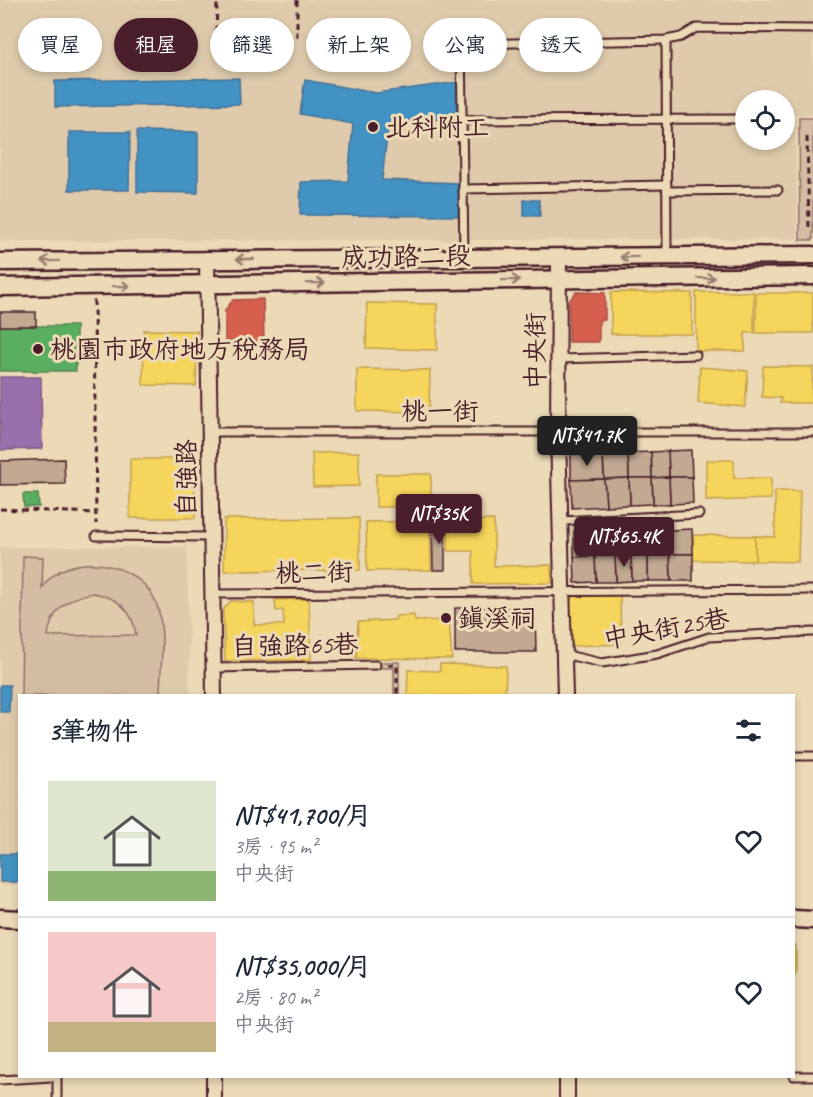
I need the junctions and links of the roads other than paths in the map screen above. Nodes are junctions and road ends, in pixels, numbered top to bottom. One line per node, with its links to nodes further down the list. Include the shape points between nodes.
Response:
1 (813, 29): 2 (lane, via 696,28)
2 (666, 40): 3 (lane); 5 (lane, via 461,43)
3 (666, 119): 4 (lane); 5 (lane); 6 (lane)
4 (735, 119)
5 (462, 120): 7 (lane)
6 (667, 188): 7 (lane); 8 (lane); 11 (lane)
7 (463, 189): 10 (lane)
8 (778, 190)
9 (813, 255): 11 (street, 成功路二段)
10 (464, 257): 12 (street, 成功路二段); 13 (street, 成功路二段, one-way to 13)
11 (667, 257): 12 (street, 成功路二段, one-way to 12)
12 (559, 258): 17 (street, 中央街)
13 (207, 259): 14 (street, 成功路二段); 18 (street, 自強路)
14 (78, 261): 15 (street, 成功路二段, one-way to 15); 19 (street)
15 (0, 262)
16 (813, 276): 17 (street, 成功路二段, one-way to 16)
17 (559, 279): 18 (street, 成功路二段, one-way to 17); 22 (street, 中央街)
18 (208, 285): 19 (street, 成功路二段, one-way to 18); 23 (street, 自強路)
19 (86, 286): 20 (street, 成功路二段)
20 (0, 287)
21 (696, 355): 22 (lane)
22 (560, 359): 25 (street, 中央街)
23 (210, 432): 25 (lane, 桃一街); 29 (street, 自強路)
24 (813, 432): 25 (lane, 桃一街)
25 (558, 433): 27 (street, 中央街)
26 (699, 513): 27 (lane)
27 (562, 521): 30 (street, 中央街)
28 (96, 536): 29 (lane)
29 (210, 537): 32 (street, 自強路)
30 (562, 590): 31 (lane, 桃二街); 32 (lane, 桃二街); 34 (street, 中央街)
31 (813, 590)
32 (212, 594): 36 (street, 自強路)
33 (813, 632): 34 (lane, 中央街25巷, via 709,637 657,654 602,663)
34 (563, 654): 38 (street, 中央街)
35 (376, 665): 36 (lane, 自強路65巷)
36 (215, 668): 37 (street, 自強路)
37 (214, 694)
38 (565, 694)
39 (795, 756): 40 (lane)
40 (813, 756)
41 (0, 918): 42 (street)
42 (18, 919)
43 (795, 920): 44 (street)
44 (813, 920)
45 (795, 1076): 46 (lane)
46 (813, 1076)
47 (35, 1078): 51 (lane)
48 (57, 1078): 52 (lane)
49 (214, 1078): 53 (street)
50 (567, 1078): 54 (street)
51 (0, 1080)
52 (57, 1097)
53 (214, 1097)
54 (567, 1097)

